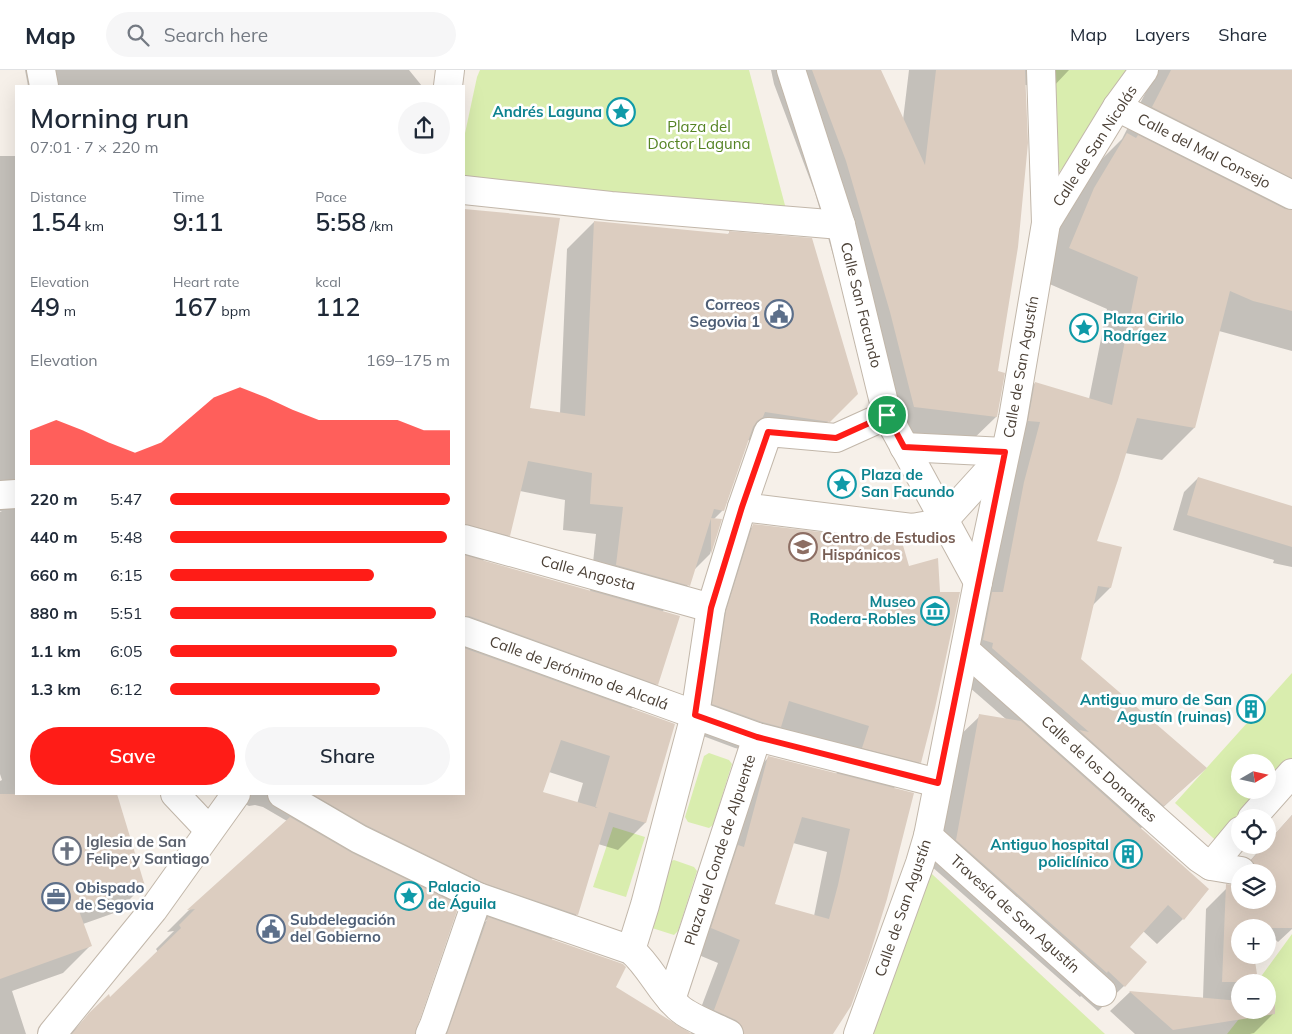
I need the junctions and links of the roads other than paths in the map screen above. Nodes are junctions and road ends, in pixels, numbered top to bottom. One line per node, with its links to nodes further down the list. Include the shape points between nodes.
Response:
1 (41, 70): 6 (street)
2 (450, 70): 7 (street)
3 (791, 70): 12 (street)
4 (1041, 70): 11 (street, Calle de San Agustín)
5 (1144, 70): 8 (street, Calle de San Nicolás)
6 (44, 85)
7 (448, 85)
8 (1117, 107): 10 (street, Calle del Mal Consejo); 11 (street, Calle de San Nicolás)
9 (465, 190): 12 (street, via 611,206)
10 (1292, 195)
11 (1046, 223): 15 (street, Calle de San Agustín)
12 (841, 224): 13 (street, Calle San Facundo)
13 (887, 415): 14 (street); 18 (street, via 836,438 768,432)
14 (904, 447): 15 (street); 19 (street)
15 (1005, 452): 19 (street); 21 (street, Calle de San Agustín)
16 (15, 494): 17 (street)
17 (0, 495)
18 (742, 507): 19 (street, via 912,528); 22 (street)
19 (944, 520): 21 (street)
20 (465, 539): 22 (street, Calle Angosta)
21 (978, 582): 24 (street, Calle de San Agustín)
22 (711, 608): 25 (street)
23 (465, 631): 25 (street, Calle de Jerónimo de Alcalá)
24 (965, 650): 28 (street, Calle de San Agustín); 36 (street, Calle de los Donantes)
25 (695, 715): 26 (street, Plaza del Conde de Alpuente); 39 (street)
26 (757, 737): 28 (street); 41 (street, Plaza del Conde de Alpuente)
27 (1292, 773): 32 (street)
28 (938, 783): 34 (street, Calle de San Agustín)
29 (175, 795): 33 (street)
30 (235, 795): 33 (street)
31 (284, 795): 38 (street, via 360,839)
32 (1260, 809)
33 (209, 830): 42 (street, via 153,910)
34 (928, 836): 40 (street, Travesía de San Agustín); 45 (street, Calle de San Agustín)
35 (1231, 842): 36 (street)
36 (1211, 866): 37 (street, Calle de los Donantes)
37 (1231, 869)
38 (478, 898): 39 (street); 43 (street)
39 (631, 950): 41 (street, via 642,959)
40 (1102, 992)
41 (671, 1000): 44 (street, via 680,1009)
42 (52, 1034)
43 (430, 1034)
44 (729, 1034)
45 (858, 1034)

